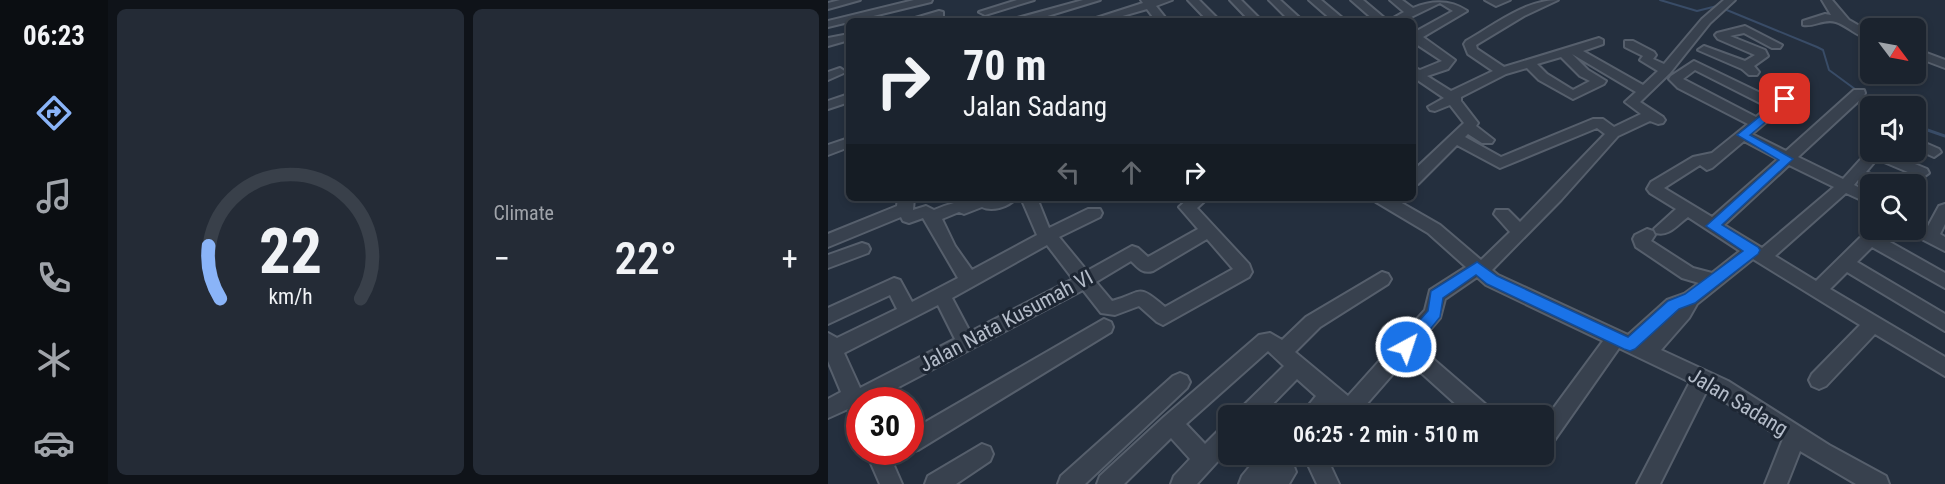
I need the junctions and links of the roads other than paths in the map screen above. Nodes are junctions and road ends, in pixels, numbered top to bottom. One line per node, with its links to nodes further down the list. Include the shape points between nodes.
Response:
1 (855, 0): 22 (street)
2 (927, 0): 26 (street)
3 (933, 0): 25 (street)
4 (979, 0): 24 (street)
5 (1029, 0): 24 (street)
6 (1095, 0): 27 (street)
7 (1167, 0): 20 (street)
8 (1193, 0): 30 (street)
9 (1235, 0): 31 (street)
10 (1274, 0): 32 (street)
11 (1314, 0): 33 (street)
12 (1356, 0): 34 (street)
13 (1395, 0): 23 (street)
14 (1438, 0): 23 (street)
15 (1443, 0): 43 (street, via 1461,11)
16 (1490, 0): 17 (street)
17 (1505, 0)
18 (1730, 0): 57 (street, via 1706,21)
19 (1827, 0): 37 (street)
20 (1148, 3): 28 (street); 29 (street)
21 (1548, 5): 58 (street, via 1510,19 1470,44 1483,65)
22 (828, 6)
23 (1412, 12): 35 (street)
24 (987, 16)
25 (940, 17)
26 (853, 18)
27 (1029, 18)
28 (1102, 18)
29 (1159, 18)
30 (1211, 18)
31 (1253, 18)
32 (1294, 18)
33 (1336, 18)
34 (1378, 18)
35 (1400, 18)
36 (1714, 19): 41 (street)
37 (1839, 19): 39 (street, via 1825,17); 42 (street)
38 (846, 20): 40 (street)
39 (1807, 23)
40 (828, 24)
41 (1740, 30): 46 (street, via 1721,35); 49 (street)
42 (1860, 31)
43 (1416, 37)
44 (1416, 39): 59 (street, via 1449,60 1443,66)
45 (832, 41): 50 (street)
46 (1731, 41): 52 (street); 52 (street, via 1762,56 1750,69)
47 (1599, 42): 51 (street)
48 (1629, 44): 57 (street, via 1650,55 1646,60)
49 (1778, 44)
50 (846, 47)
51 (1570, 52): 54 (street); 54 (street, via 1585,73 1600,81 1573,95); 62 (street)
52 (1713, 53): 56 (street)
53 (1926, 57): 55 (street)
54 (1528, 62): 58 (street)
55 (1945, 64)
56 (1696, 67): 68 (street, via 1675,81); 68 (street, via 1781,103)
57 (1666, 70): 62 (street)
58 (1502, 71): 64 (street)
59 (1416, 73): 60 (street)
60 (1429, 84): 61 (street); 64 (street)
61 (1416, 90)
62 (1644, 91): 70 (street, via 1632,102 1654,118)
63 (1859, 93): 78 (street)
64 (1453, 98): 67 (street); 69 (street, via 1471,121)
65 (846, 99): 66 (street)
66 (828, 105)
67 (1435, 107)
68 (1757, 123): 71 (street)
69 (1468, 127): 72 (street); 73 (street)
70 (1613, 133): 72 (street, via 1598,122 1500,163); 102 (street)
71 (1742, 135): 78 (street); 94 (street, via 1706,166 1659,191)
72 (1456, 138): 84 (street)
73 (1487, 140)
74 (846, 143): 76 (street)
75 (1926, 148): 77 (street)
76 (828, 150)
77 (1935, 152)
78 (1787, 159): 85 (street); 99 (street)
79 (1867, 162): 82 (street)
80 (1897, 162): 81 (street)
81 (1922, 173)
82 (1857, 174): 83 (street); 85 (street)
83 (1860, 175)
84 (1416, 177)
85 (1845, 187): 86 (street); 110 (street)
86 (1860, 194)
87 (983, 201): 89 (street, via 990,205)
88 (983, 201): 98 (street)
89 (1000, 201)
90 (1030, 201): 104 (street, via 1040,227)
91 (1195, 201): 101 (street, via 1187,206)
92 (1392, 201): 113 (street, Jalan Sadang, via 1434,229)
93 (905, 204): 98 (street, via 909,217 926,212); 107 (street)
94 (1687, 209): 99 (street); 116 (street, via 1641,239 1642,243 1688,273)
95 (1945, 210): 100 (street)
96 (1094, 213): 104 (street)
97 (1502, 214): 102 (street)
98 (933, 217): 115 (street)
99 (1713, 226): 110 (street)
100 (1926, 230)
101 (1208, 231): 117 (street, Jalan Nata Kusumah VI, via 1149,265 1133,252); 117 (street, via 1243,272 1163,317 1141,297 1107,308)
102 (1519, 232): 113 (street)
103 (1926, 235): 108 (street)
104 (1048, 236): 115 (street); 117 (street)
105 (1868, 240): 112 (street)
106 (1883, 240): 118 (street)
107 (828, 241)
108 (1945, 245)
109 (862, 249): 111 (street)
110 (1758, 254): 116 (street); 119 (street)
111 (828, 262)
112 (1845, 263): 119 (street); 125 (street)
113 (1479, 270): 127 (street, Jalan Sadang, via 1492,280); 130 (street, via 1436,295 1435,312)
114 (1382, 279): 132 (street, via 1313,322)
115 (969, 280): 120 (street)
116 (1714, 280): 121 (street)
117 (1084, 281): 128 (street, Jalan Nata Kusumah VI)
118 (1945, 281)
119 (1818, 290): 124 (street)
120 (942, 295): 122 (street); 128 (street)
121 (1690, 299): 127 (street, via 1673,305); 131 (street, via 1683,313)
122 (908, 312): 123 (street, via 894,285); 129 (street)
123 (828, 316)
124 (1874, 323): 133 (street); 135 (street)
125 (1945, 323)
126 (1104, 327): 147 (street)
127 (1623, 341): 131 (street, Jalan Sadang); 146 (street)
128 (966, 343): 138 (street, Jalan Nata Kusumah VI)
129 (830, 345): 137 (street)
130 (1406, 347): 139 (street, via 1351,407); 143 (street)
131 (1647, 353): 134 (street, Jalan Sadang)
132 (1290, 359): 139 (street); 141 (street); 145 (street, via 1270,341 1264,342)
133 (1945, 367)
134 (1702, 379): 148 (street, Jalan Sadang, via 1721,387); 162 (street)
135 (1819, 380)
136 (1180, 382): 157 (street)
137 (848, 387)
138 (885, 387)
139 (1331, 394): 142 (street)
140 (846, 405): 144 (street, Jalan Nata Kusumah VI)
141 (1256, 405)
142 (1320, 405)
143 (1472, 405)
144 (828, 409)
145 (1171, 424): 151 (street); 158 (street)
146 (1554, 426)
147 (924, 435)
148 (1795, 437): 163 (street); 164 (street, Jalan Sadang)
149 (1218, 445): 151 (street)
150 (982, 454): 156 (street)
151 (1205, 459): 159 (street)
152 (887, 465): 155 (street)
153 (1319, 465): 161 (street)
154 (1278, 470): 160 (street)
155 (891, 484)
156 (936, 484)
157 (1069, 484)
158 (1108, 484)
159 (1182, 484)
160 (1250, 484)
161 (1328, 484)
162 (1648, 484)
163 (1776, 484)
164 (1878, 484)

